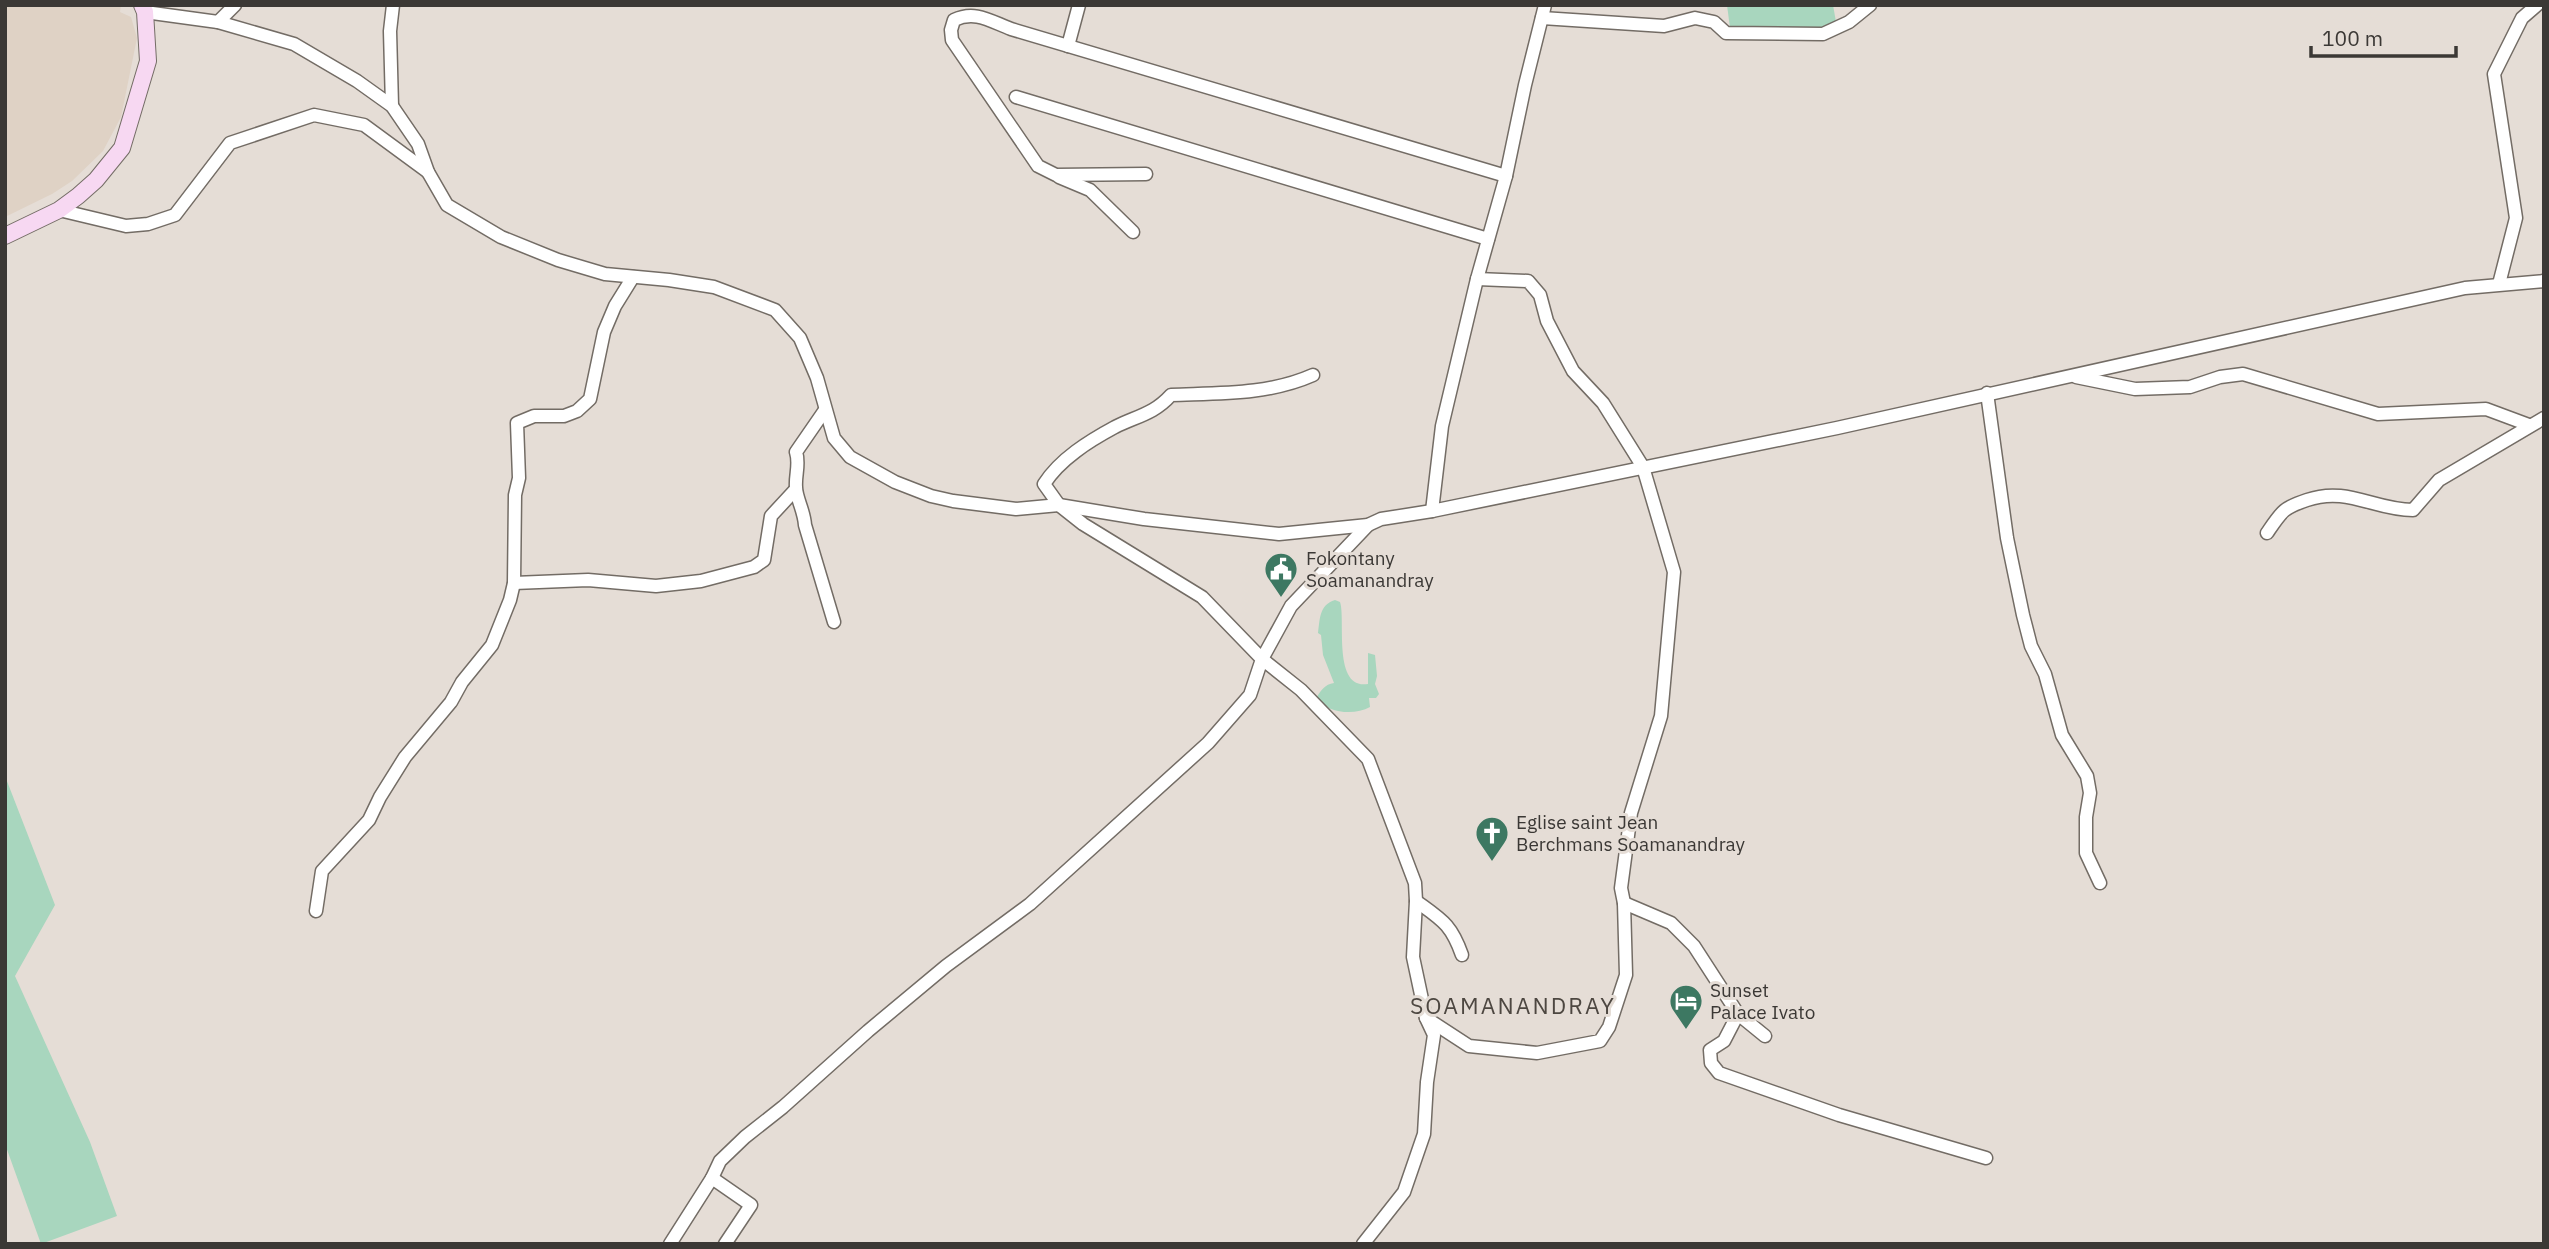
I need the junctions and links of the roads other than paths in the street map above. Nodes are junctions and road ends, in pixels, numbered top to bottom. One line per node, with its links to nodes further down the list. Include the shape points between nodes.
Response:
1 (235, 5): 8 (street)
2 (393, 5): 11 (street)
3 (1079, 5): 9 (street)
4 (1870, 5): 7 (street, via 1823,34 1726,33 1714,22 1695,18 1664,26)
5 (2537, 5): 23 (street, via 2522,18 2494,75 2516,218)
6 (143, 9): 8 (street); 16 (street, via 148,61 122,148 96,180)
7 (1544, 12): 15 (street)
8 (218, 22): 11 (street, via 294,44)
9 (1068, 46): 14 (street, via 966,14 954,20 951,30 953,40 1038,166); 15 (street)
10 (1016, 97): 19 (street)
11 (392, 106): 12 (street, via 418,144)
12 (428, 172): 16 (street, via 364,125 314,115 230,143 175,215 126,226); 20 (street, via 447,205 501,237 569,263)
13 (1146, 174): 14 (street)
14 (1056, 175): 17 (street, via 1090,190)
15 (1506, 176): 19 (street)
16 (58, 210): 18 (street)
17 (1133, 232)
18 (5, 236)
19 (1488, 239): 21 (street)
20 (633, 278): 27 (street, via 714,288 775,310 800,338); 36 (street, via 604,332 590,399 564,416 534,416 517,423)
21 (1477, 279): 30 (street, via 1528,281 1540,295 1546,321 1573,370 1603,403); 33 (street, via 1443,426)
22 (2544, 281): 23 (street)
23 (2499, 284): 25 (street)
24 (1313, 375): 32 (street, via 1262,391 1171,395 1160,407 1115,427 1054,467 1044,484)
25 (2068, 376): 26 (street); 29 (street, via 2135,389 2190,387 2243,374 2378,414 2486,409)
26 (1987, 393): 30 (street); 39 (street, via 2022,615 2062,735 2087,776 2086,853)
27 (825, 410): 31 (street, via 796,452); 32 (street, via 834,438 850,457 895,482 931,496 1016,509)
28 (2544, 418): 29 (street)
29 (2529, 425): 35 (street, via 2439,481 2413,510 2323,494 2290,505)
30 (1643, 467): 33 (street); 41 (street, via 1674,572 1661,716 1631,813 1621,888)
31 (795, 490): 36 (street, via 771,516 764,560 754,567 701,581 656,586 589,580); 37 (street)
32 (1059, 505): 34 (street, via 1279,534); 38 (street, via 1202,597)
33 (1432, 511): 34 (street)
34 (1368, 525): 38 (street, via 1291,606)
35 (2267, 533)
36 (514, 583): 42 (street, via 492,645 405,757 369,820 322,871)
37 (834, 622)
38 (1262, 659): 40 (street, via 1301,690 1368,758 1415,883); 48 (street, via 1250,695 1208,743 1030,904 946,966 745,1137 720,1161)
39 (2099, 883)
40 (1416, 901): 43 (street, via 1444,921); 45 (street, via 1413,957)
41 (1624, 903): 44 (street, via 1671,923 1694,946); 45 (street, via 1626,975 1600,1041 1537,1053 1469,1046)
42 (316, 911)
43 (1462, 955)
44 (1738, 1014): 46 (street); 47 (street, via 1724,1041 1710,1050 1711,1063 1720,1073 1839,1115)
45 (1426, 1018): 51 (street, via 1434,1035 1424,1134 1404,1192)
46 (1765, 1036)
47 (1986, 1158)
48 (712, 1178): 49 (street); 50 (street, via 751,1205)
49 (670, 1244)
50 (725, 1244)
51 (1363, 1244)

